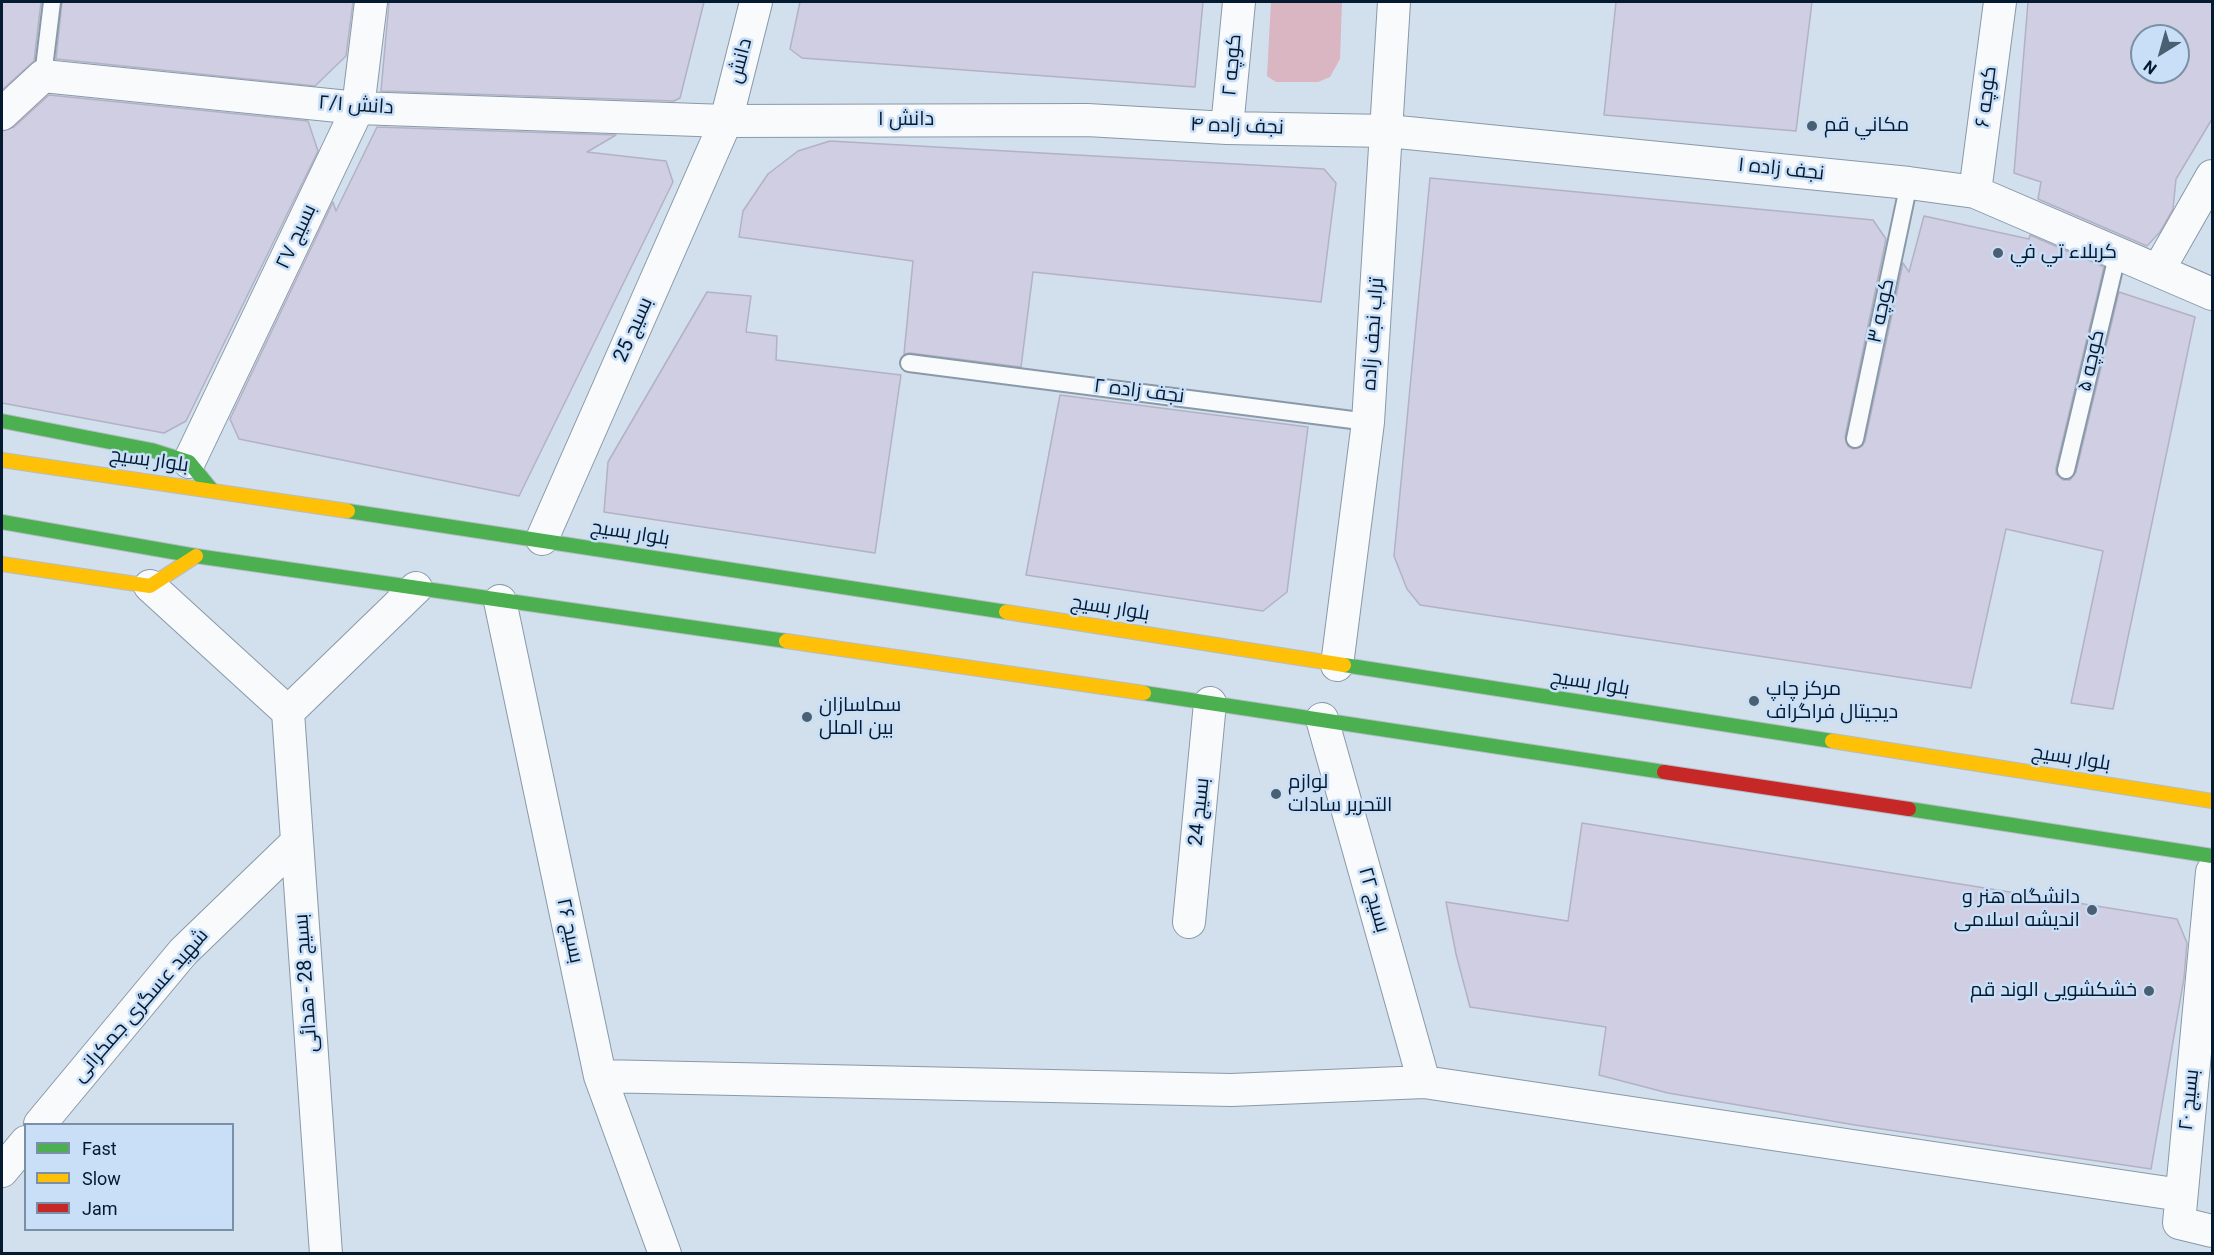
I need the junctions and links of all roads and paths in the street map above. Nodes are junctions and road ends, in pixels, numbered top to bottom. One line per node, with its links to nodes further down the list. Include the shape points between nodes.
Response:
1 (52, 2): 7 (lane)
2 (371, 2): 8 (street, بسیج ۲۷)
3 (756, 2): 11 (street, دانش)
4 (1239, 2): 12 (street, کوچه ۲)
5 (1394, 2): 13 (street, تراب نجف زاده)
6 (2000, 2): 16 (street, کوچه ۶)
7 (43, 76): 8 (street, دانش ۲/۱); 9 (street)
8 (358, 108): 11 (street, دانش ۲/۱); 25 (street, بسیج ۲۷)
9 (2, 114)
10 (1087, 120): 11 (street, دانش ۱); 12 (street, نجف زاده ۴)
11 (726, 121): 29 (street, بسیج 25)
12 (1227, 128): 13 (street, نجف زاده ۴)
13 (1388, 131): 15 (street, نجف زاده ۱); 22 (street, تراب نجف زاده)
14 (2212, 176): 18 (street)
15 (1909, 183): 16 (street, نجف زاده ۱); 23 (lane, کوچه ۳)
16 (1974, 192): 17 (street, نجف زاده ۱)
17 (2118, 252): 18 (street, نجف زاده ۱); 26 (lane, کوچه ۵)
18 (2159, 269): 19 (street, نجف زاده ۱)
19 (2212, 294)
20 (909, 363): 22 (lane, نجف زاده ۲)
21 (2, 421): 25 (main road, via 151,450)
22 (1368, 422): 35 (street, تراب نجف زاده)
23 (1855, 439)
24 (2, 460): 27 (main road, بلوار بسیج)
25 (189, 462): 27 (main road)
26 (2066, 470)
27 (211, 489): 29 (main road, بلوار بسیج)
28 (2, 522): 30 (main road)
29 (542, 539): 35 (main road, بلوار بسیج)
30 (196, 556): 32 (main road); 33 (main road)
31 (2, 564): 32 (main road)
32 (150, 586): 37 (street)
33 (416, 588): 34 (main road); 37 (street)
34 (500, 602): 36 (main road); 44 (street, بسیج ۲۶)
35 (1337, 665): 39 (main road, بلوار بسیج)
36 (1210, 703): 38 (main road); 43 (street, بسیج 24)
37 (288, 712): 40 (street, بسیج 28 - هدائی)
38 (1322, 719): 41 (main road); 45 (street, بسیج ۲۲)
39 (2212, 801)
40 (297, 842): 46 (street, شهید عسگری جمکرانی, via 183,952); 51 (street, بسیج 28 - هدائی)
41 (2212, 856)
42 (2212, 872): 49 (street, بسیج ۲۰)
43 (1189, 922)
44 (600, 1076): 45 (street, via 1231,1090); 52 (street, بسیج ۲۶)
45 (1424, 1082): 49 (street)
46 (42, 1123)
47 (24, 1144): 48 (street)
48 (2, 1171)
49 (2181, 1195): 50 (street, بسیج ۲۰, via 2179,1223)
50 (2212, 1231)
51 (326, 1254)
52 (665, 1254)

